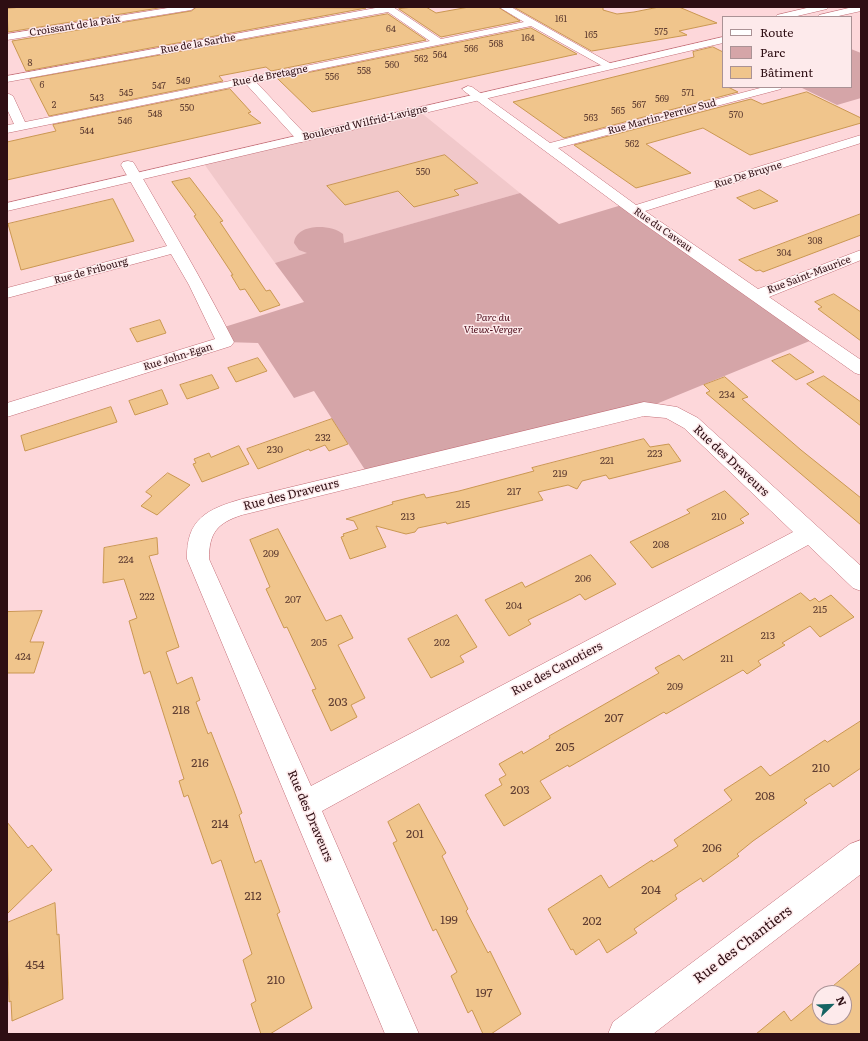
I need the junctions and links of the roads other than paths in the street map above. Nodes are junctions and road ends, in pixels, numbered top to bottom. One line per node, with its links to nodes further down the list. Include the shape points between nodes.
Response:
1 (191, 7): 10 (street, Croissant de la Paix)
2 (504, 7): 8 (street)
3 (824, 7): 6 (street)
4 (388, 8): 12 (street); 15 (street, Rue de la Sarthe)
5 (861, 8): 7 (street)
6 (784, 16)
7 (826, 16)
8 (533, 23): 12 (street, Rue de Bretagne); 13 (street)
9 (722, 30): 13 (street, Boulevard Wilfrid-Lavigne)
10 (7, 37)
11 (722, 40): 14 (street, Boulevard Wilfrid-Lavigne)
12 (440, 42): 16 (street, Rue de Bretagne)
13 (597, 59): 14 (street); 18 (street, Boulevard Wilfrid-Lavigne)
14 (610, 66): 20 (street, Boulevard Wilfrid-Lavigne)
15 (7, 79)
16 (249, 81): 21 (street, Rue de Bretagne); 22 (street)
17 (773, 88): 27 (street, Rue Martin-Perrier Sud)
18 (468, 89): 20 (street, Rue du Caveau); 22 (street, Boulevard Wilfrid-Lavigne)
19 (7, 96): 21 (street)
20 (478, 97): 24 (street, Boulevard Wilfrid-Lavigne); 27 (street, Rue du Caveau)
21 (21, 126): 23 (street, Rue de Bretagne)
22 (294, 128): 24 (street); 26 (street, Boulevard Wilfrid-Lavigne)
23 (7, 129)
24 (302, 138): 30 (street, Boulevard Wilfrid-Lavigne)
25 (861, 139): 32 (street, Rue De Bruyne)
26 (228, 143)
27 (548, 147): 32 (street, Rue du Caveau)
28 (143, 162): 30 (street, Boulevard Wilfrid-Lavigne)
29 (113, 169): 30 (street, Boulevard Wilfrid-Lavigne)
30 (132, 171): 31 (street, Boulevard Wilfrid-Lavigne); 33 (street, Rue John-Egan)
31 (7, 207)
32 (634, 210): 36 (street, Rue du Caveau)
33 (176, 248): 35 (street, Rue de Fribourg); 38 (street, Rue John-Egan, via 225,342)
34 (861, 255): 36 (street, Rue Saint-Maurice)
35 (7, 293)
36 (756, 296): 37 (street, Rue du Caveau)
37 (861, 369)
38 (7, 410)
39 (809, 534): 40 (street, Rue des Draveurs); 41 (street, Rue des Canotiers); 41 (street, Rue des Draveurs, via 691,423 670,412 644,409 228,510 205,526 199,536 198,559)
40 (861, 581)
41 (305, 805): 43 (street, Rue des Draveurs)
42 (861, 855): 44 (street, Rue des Chantiers)
43 (402, 1034)
44 (625, 1034)

